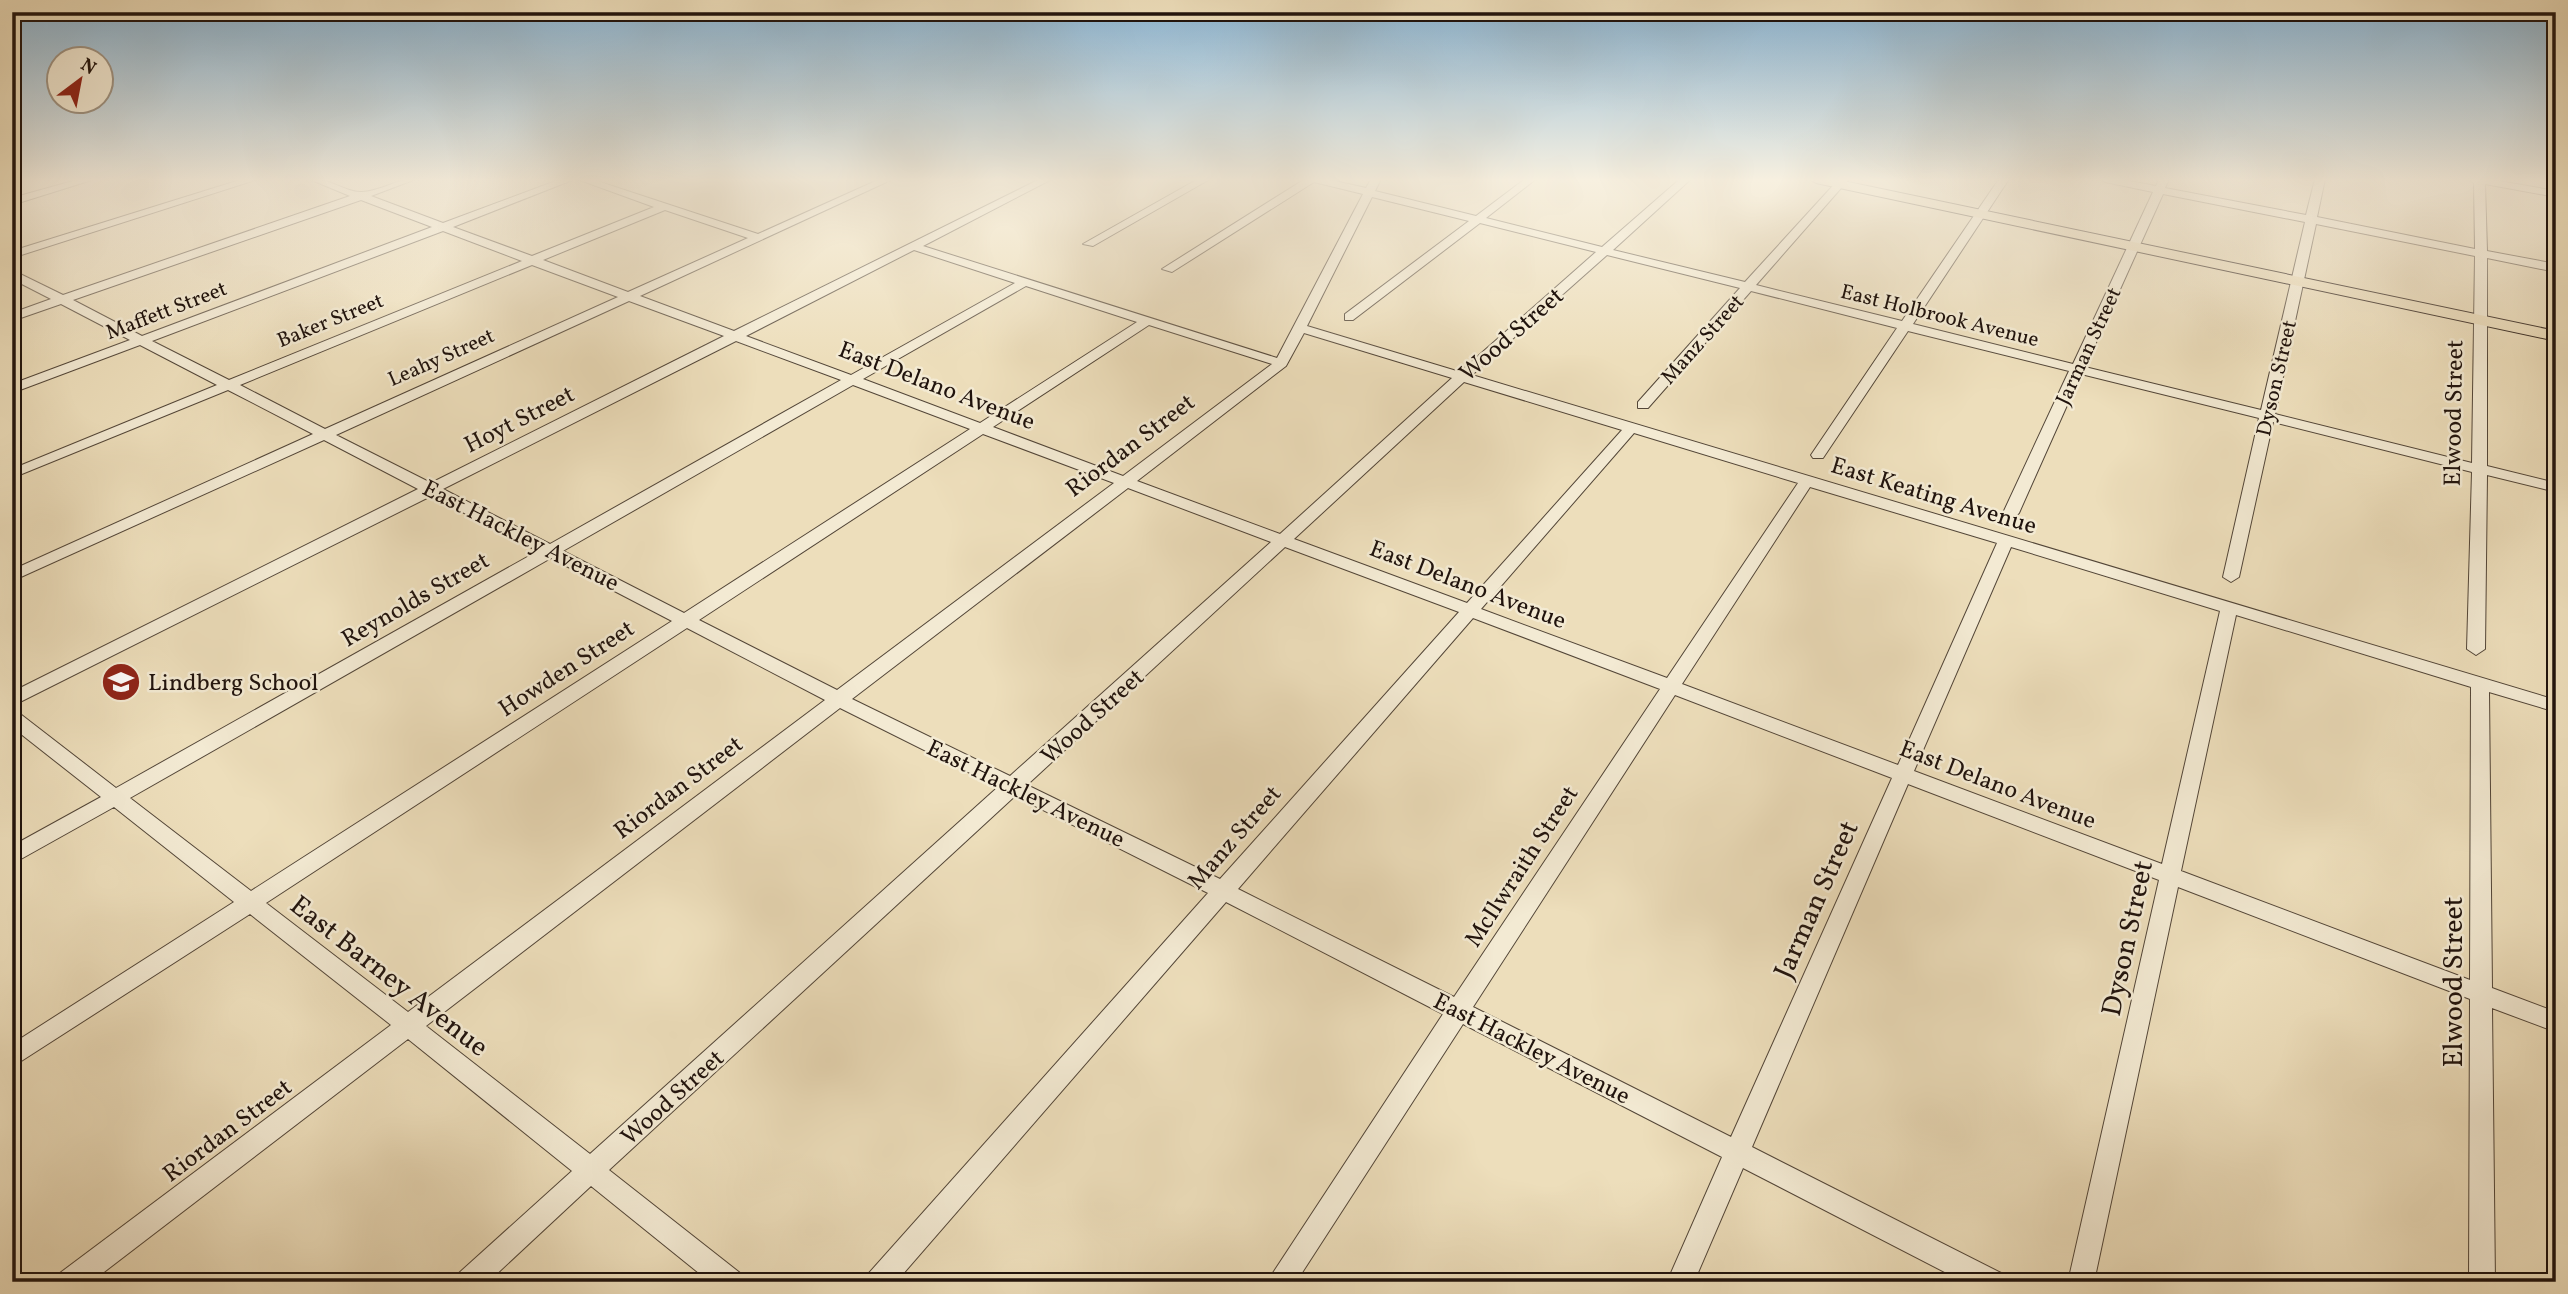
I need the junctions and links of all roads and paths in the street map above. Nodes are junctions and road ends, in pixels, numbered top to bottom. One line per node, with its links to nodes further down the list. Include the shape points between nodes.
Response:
1 (63, 239): 26 (street)
2 (235, 239): 35 (street)
3 (410, 239): 44 (street, Maffett Street)
4 (477, 239): 27 (street, East Delano Avenue)
5 (583, 239): 27 (street, Baker Street)
6 (756, 239): 34 (street, Leahy Street)
7 (925, 239): 22 (street, Hoyt Street)
8 (1097, 239): 21 (street)
9 (1216, 239): 29 (street)
10 (1345, 239): 40 (street, Riordan Street)
11 (1450, 239): 37 (street)
12 (1559, 239): 24 (street, East Holbrook Avenue)
13 (1618, 239): 24 (street, Wood Street)
14 (1791, 239): 33 (street, Manz Street)
15 (1962, 239): 41 (street)
16 (2103, 239): 23 (main road)
17 (2137, 239): 23 (street, Jarman Street)
18 (2308, 239): 31 (street, Dyson Street)
19 (2412, 239): 25 (street)
20 (2482, 239): 25 (street, Elwood Street)
21 (1089, 244)
22 (912, 246): 32 (street); 42 (street, Hoyt Street)
23 (2134, 246): 31 (main road); 46 (street, Jarman Street)
24 (1605, 251): 33 (street, East Holbrook Avenue); 47 (street, Wood Street)
25 (2483, 254): 28 (street); 39 (street, Elwood Street)
26 (12, 256)
27 (533, 260): 34 (street, East Delano Avenue); 49 (street, Baker Street)
28 (2556, 268)
29 (1168, 269)
30 (12, 275): 35 (street, East Hackley Avenue)
31 (2299, 281): 39 (main road); 52 (street, Dyson Street)
32 (1025, 282): 38 (street); 48 (street, Reynolds Street)
33 (1749, 287): 41 (street, East Holbrook Avenue); 51 (street, Manz Street)
34 (629, 296): 42 (street, East Delano Avenue); 55 (street, Leahy Street)
35 (61, 300): 36 (street); 44 (street, East Hackley Avenue)
36 (12, 317)
37 (1349, 317)
38 (1147, 320): 45 (street); 53 (street, Howden Street)
39 (2481, 320): 43 (main road); 57 (street, Elwood Street)
40 (1301, 324): 45 (street, Riordan Street); 47 (street, East Keating Avenue)
41 (1905, 326): 46 (street, East Holbrook Avenue); 56 (street)
42 (735, 335): 48 (street, East Delano Avenue); 62 (street, Hoyt Street)
43 (2556, 336)
44 (140, 341): 49 (street, East Hackley Avenue); 50 (street, Maffett Street)
45 (1281, 363): 60 (street, Riordan Street)
46 (2077, 369): 52 (street, East Holbrook Avenue); 63 (street, Jarman Street)
47 (1462, 377): 54 (street, East Keating Avenue); 65 (street, Wood Street)
48 (852, 380): 53 (street, East Delano Avenue); 66 (street, Reynolds Street)
49 (228, 384): 55 (street, East Hackley Avenue); 58 (street, Baker Street)
50 (12, 389)
51 (1643, 405)
52 (2267, 416): 57 (street, East Holbrook Avenue); 68 (street, Dyson Street)
53 (981, 428): 60 (street, East Delano Avenue); 71 (street, Howden Street)
54 (1630, 429): 59 (street, East Keating Avenue); 70 (street, Manz Street)
55 (324, 433): 62 (street, East Hackley Avenue); 67 (street, Leahy Street)
56 (1818, 455)
57 (2479, 469): 61 (street, East Holbrook Avenue); 72 (street, Elwood Street)
58 (12, 474)
59 (1807, 480): 64 (street, East Keating Avenue); 74 (street, McIlwraith Street)
60 (1124, 482): 65 (street, East Delano Avenue); 75 (street, Riordan Street)
61 (2556, 488)
62 (430, 489): 66 (street, East Hackley Avenue); 76 (street, Hoyt Street)
63 (2011, 513)
64 (2006, 540): 69 (street, East Keating Avenue); 79 (street, Jarman Street)
65 (1283, 541): 70 (street, East Delano Avenue); 80 (street, Wood Street)
66 (550, 550): 71 (street, East Hackley Avenue); 81 (street, Reynolds Street)
67 (12, 576)
68 (2231, 577)
69 (2230, 607): 73 (street, East Keating Avenue); 83 (street, Dyson Street)
70 (1469, 610): 74 (street, East Delano Avenue); 84 (street, Manz Street)
71 (685, 619): 75 (street, East Hackley Avenue); 85 (street, Howden Street)
72 (2476, 649)
73 (2480, 683): 77 (street, East Keating Avenue); 86 (street, Elwood Street)
74 (1671, 687): 79 (street, East Delano Avenue); 87 (street, McIlwraith Street)
75 (838, 699): 80 (street, East Hackley Avenue); 89 (street, Riordan Street)
76 (12, 700)
77 (2556, 706)
78 (12, 717): 81 (street, East Barney Avenue)
79 (1904, 774): 83 (street, East Delano Avenue); 91 (street, Jarman Street)
80 (1014, 788): 84 (street, East Hackley Avenue); 92 (street, Wood Street)
81 (114, 798): 82 (street, Reynolds Street); 85 (street, East Barney Avenue)
82 (12, 856)
83 (2170, 875): 86 (street, East Delano Avenue); 100 (street, Dyson Street)
84 (1222, 890): 87 (street, East Hackley Avenue); 96 (street, Manz Street)
85 (249, 903): 89 (street, East Barney Avenue); 90 (street, Howden Street)
86 (2482, 994): 88 (street, East Delano Avenue); 101 (street, Elwood Street)
87 (1458, 1010): 91 (street, East Hackley Avenue); 97 (street, McIlwraith Street)
88 (2556, 1022)
89 (408, 1025): 92 (street, East Barney Avenue); 93 (street, Riordan Street)
90 (12, 1057)
91 (1737, 1152): 98 (street, Jarman Street); 99 (street, East Hackley Avenue)
92 (591, 1170): 94 (street, Wood Street); 95 (street, East Barney Avenue)
93 (69, 1282)
94 (468, 1282)
95 (731, 1282)
96 (878, 1282)
97 (1280, 1282)
98 (1680, 1282)
99 (1992, 1282)
100 (2081, 1282)
101 (2482, 1282)

